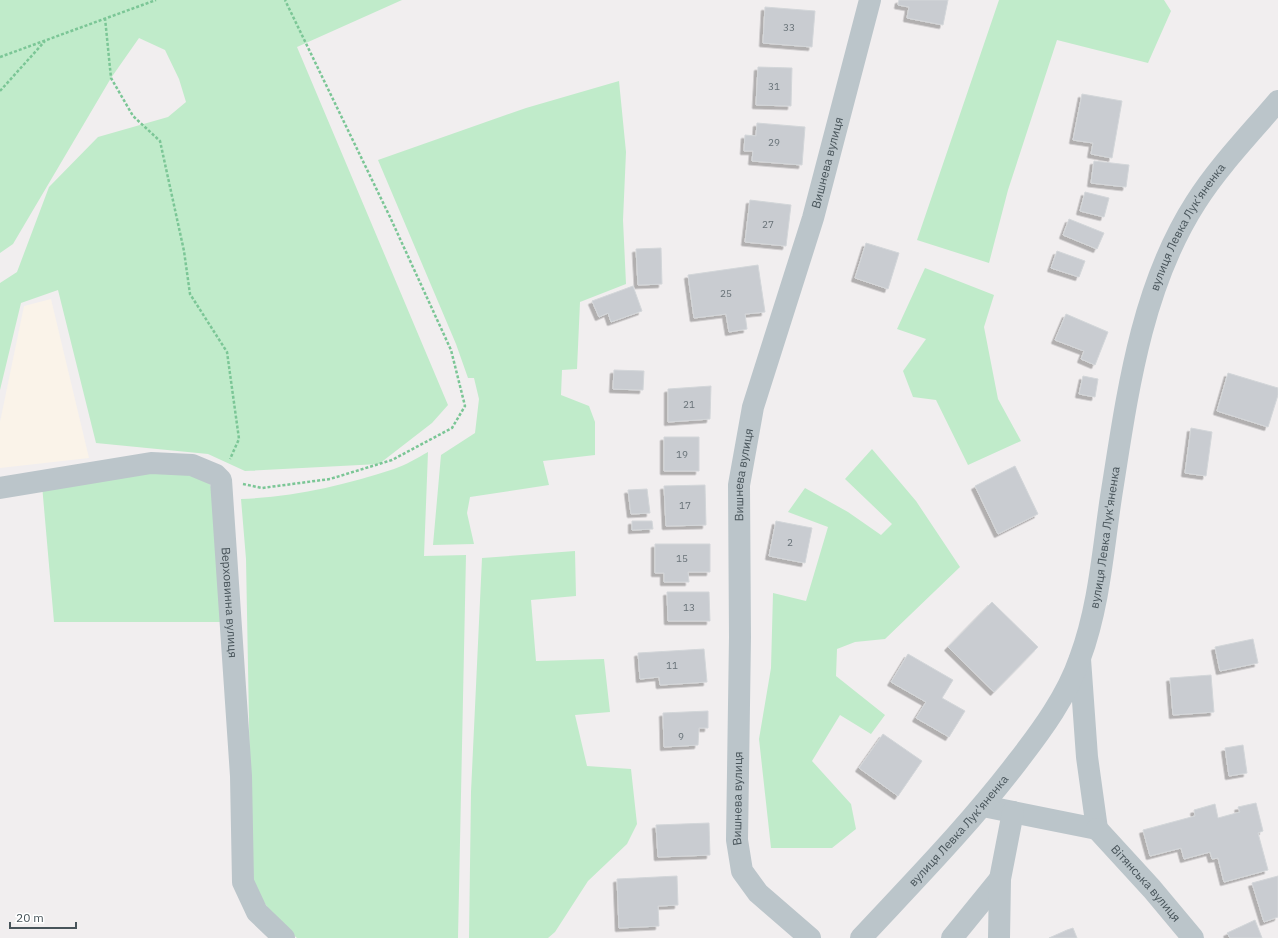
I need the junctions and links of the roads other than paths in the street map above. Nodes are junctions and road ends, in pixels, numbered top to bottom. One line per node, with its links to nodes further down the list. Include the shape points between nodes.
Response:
1 (870, 0): 10 (street, Вишнева вулиця, via 813,218 753,407 739,485 737,840 742,871 758,893)
2 (1278, 101): 4 (street, вулиця Левка Лук'яненка, via 1226,161 1195,203 1170,250 1148,306 1121,440 1093,611)
3 (0, 488): 9 (street, Верховинна вулиця, via 151,463 192,465 216,475 221,480 240,776 243,882 257,912)
4 (1080, 659): 5 (street, вулиця Левка Лук'яненка, via 1060,701); 7 (street, via 1087,757)
5 (983, 806): 6 (street); 11 (street, вулиця Левка Лук'яненка)
6 (1014, 812): 7 (street); 8 (street)
7 (1097, 829): 14 (street, Вітянська вулиця)
8 (1000, 879): 12 (street); 13 (street)
9 (284, 938)
10 (810, 938)
11 (861, 938)
12 (952, 938)
13 (999, 938)
14 (1193, 938)

